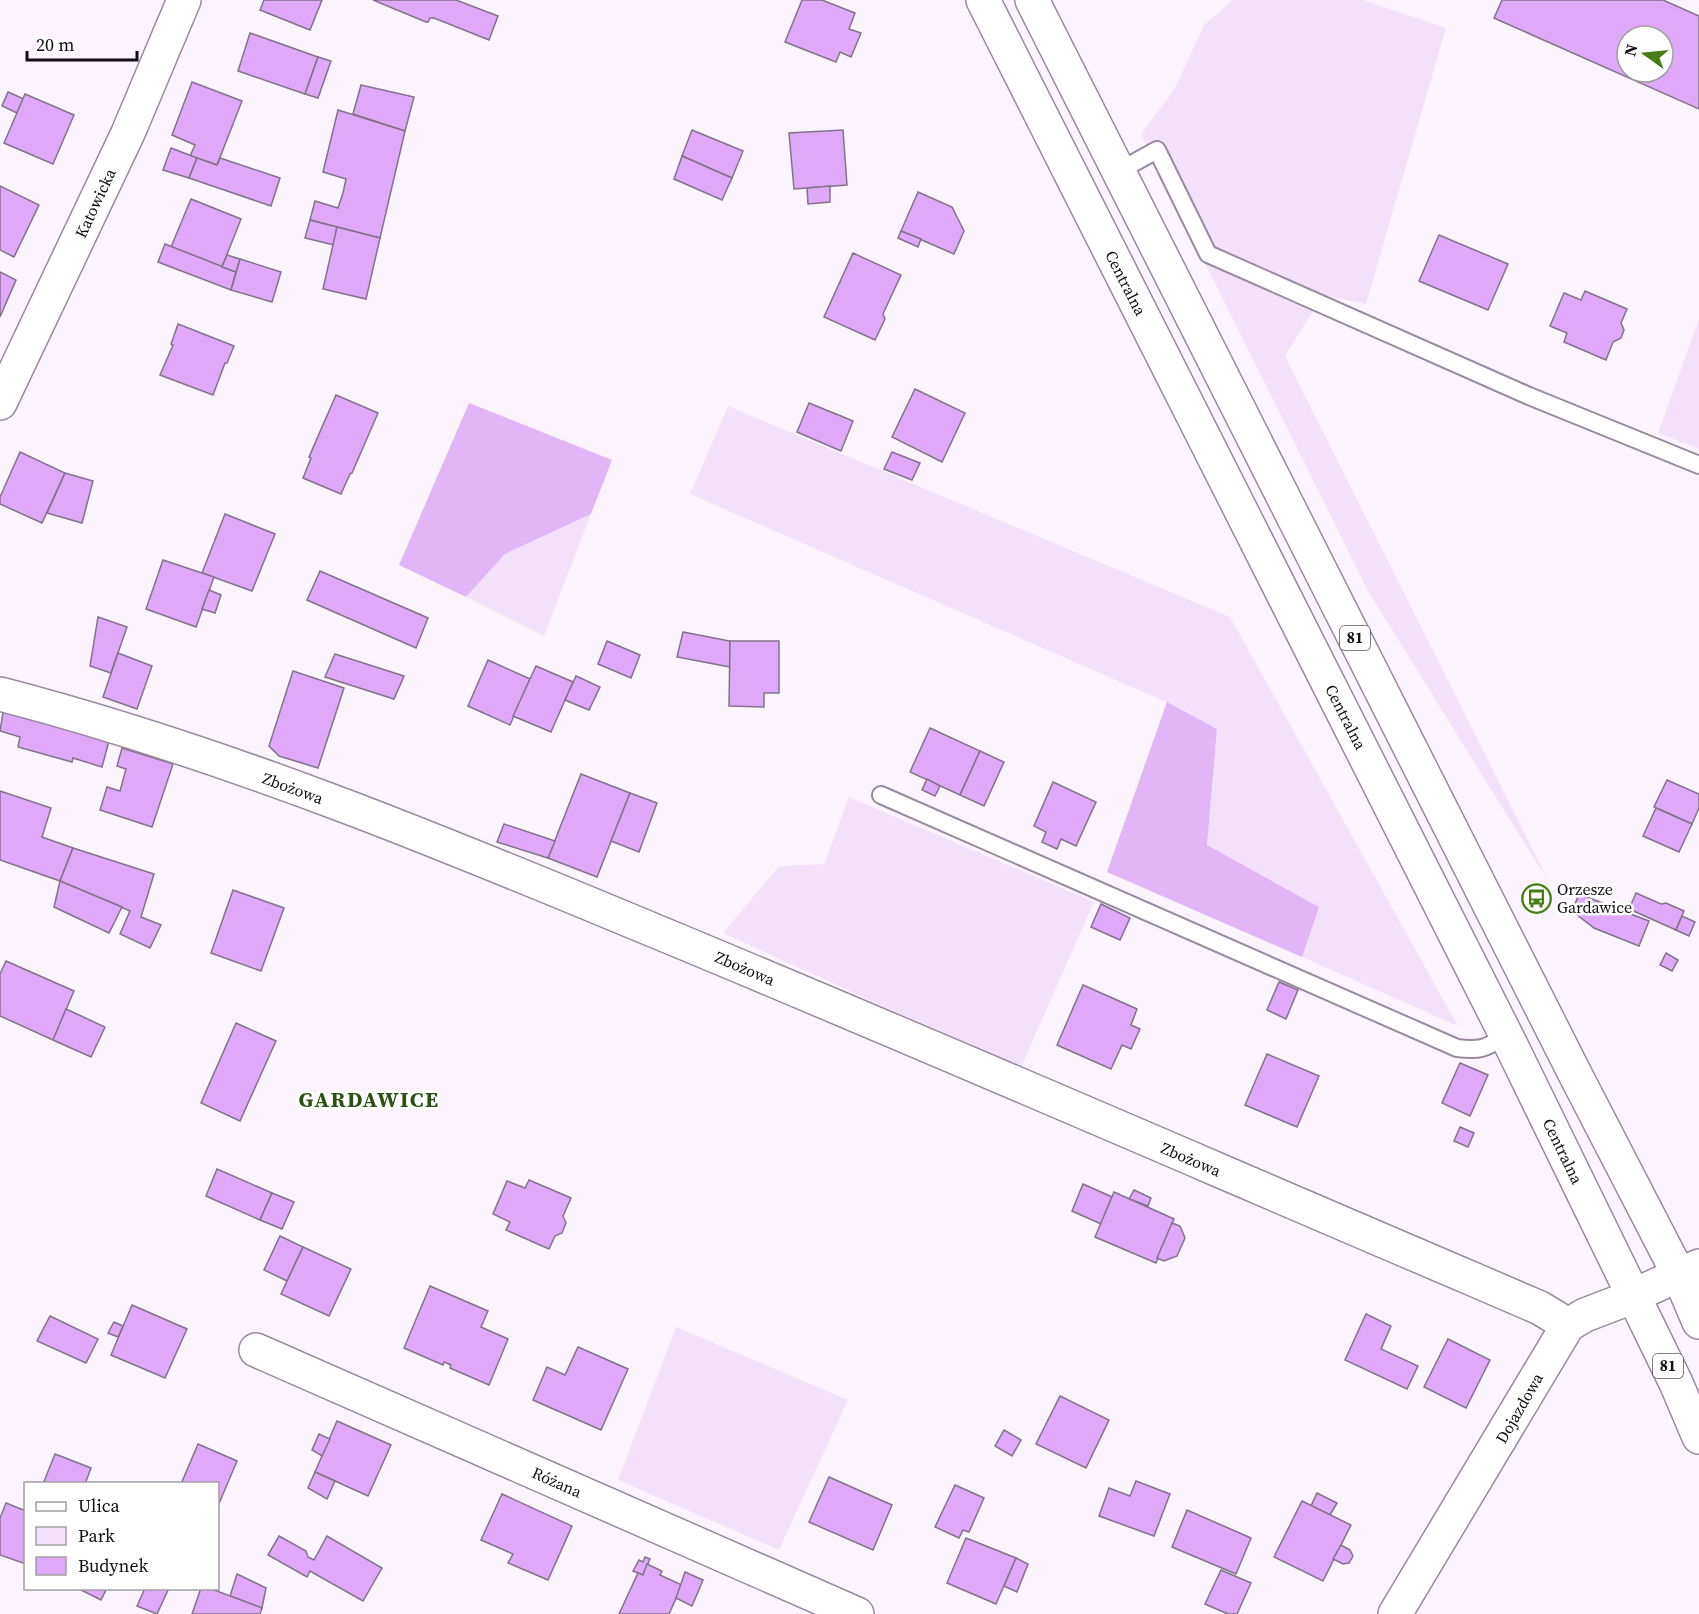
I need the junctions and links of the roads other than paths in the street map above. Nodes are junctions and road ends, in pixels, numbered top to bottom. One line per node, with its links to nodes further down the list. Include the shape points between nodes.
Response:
1 (184, 0): 5 (street, Katowicka, via 129,133)
2 (983, 0): 9 (street, Centralna / 81)
3 (1032, 0): 4 (street, 81)
4 (1119, 171): 6 (lane, via 1157,150 1208,254 1529,396); 10 (street, 81, via 1574,1072)
5 (0, 404)
6 (1699, 465)
7 (0, 694): 13 (street, Zbożowa, via 197,752 437,840 1475,1280 1540,1308)
8 (881, 795): 9 (lane, via 1457,1048 1477,1050)
9 (1506, 1036): 11 (street, Centralna / 81)
10 (1689, 1270): 11 (street); 12 (street, 81)
11 (1633, 1296): 13 (street); 15 (street, Centralna / 81)
12 (1699, 1322)
13 (1568, 1325): 17 (street, Dojazdowa)
14 (256, 1350): 16 (street, Różana)
15 (1699, 1437)
16 (857, 1614)
17 (1395, 1614)

